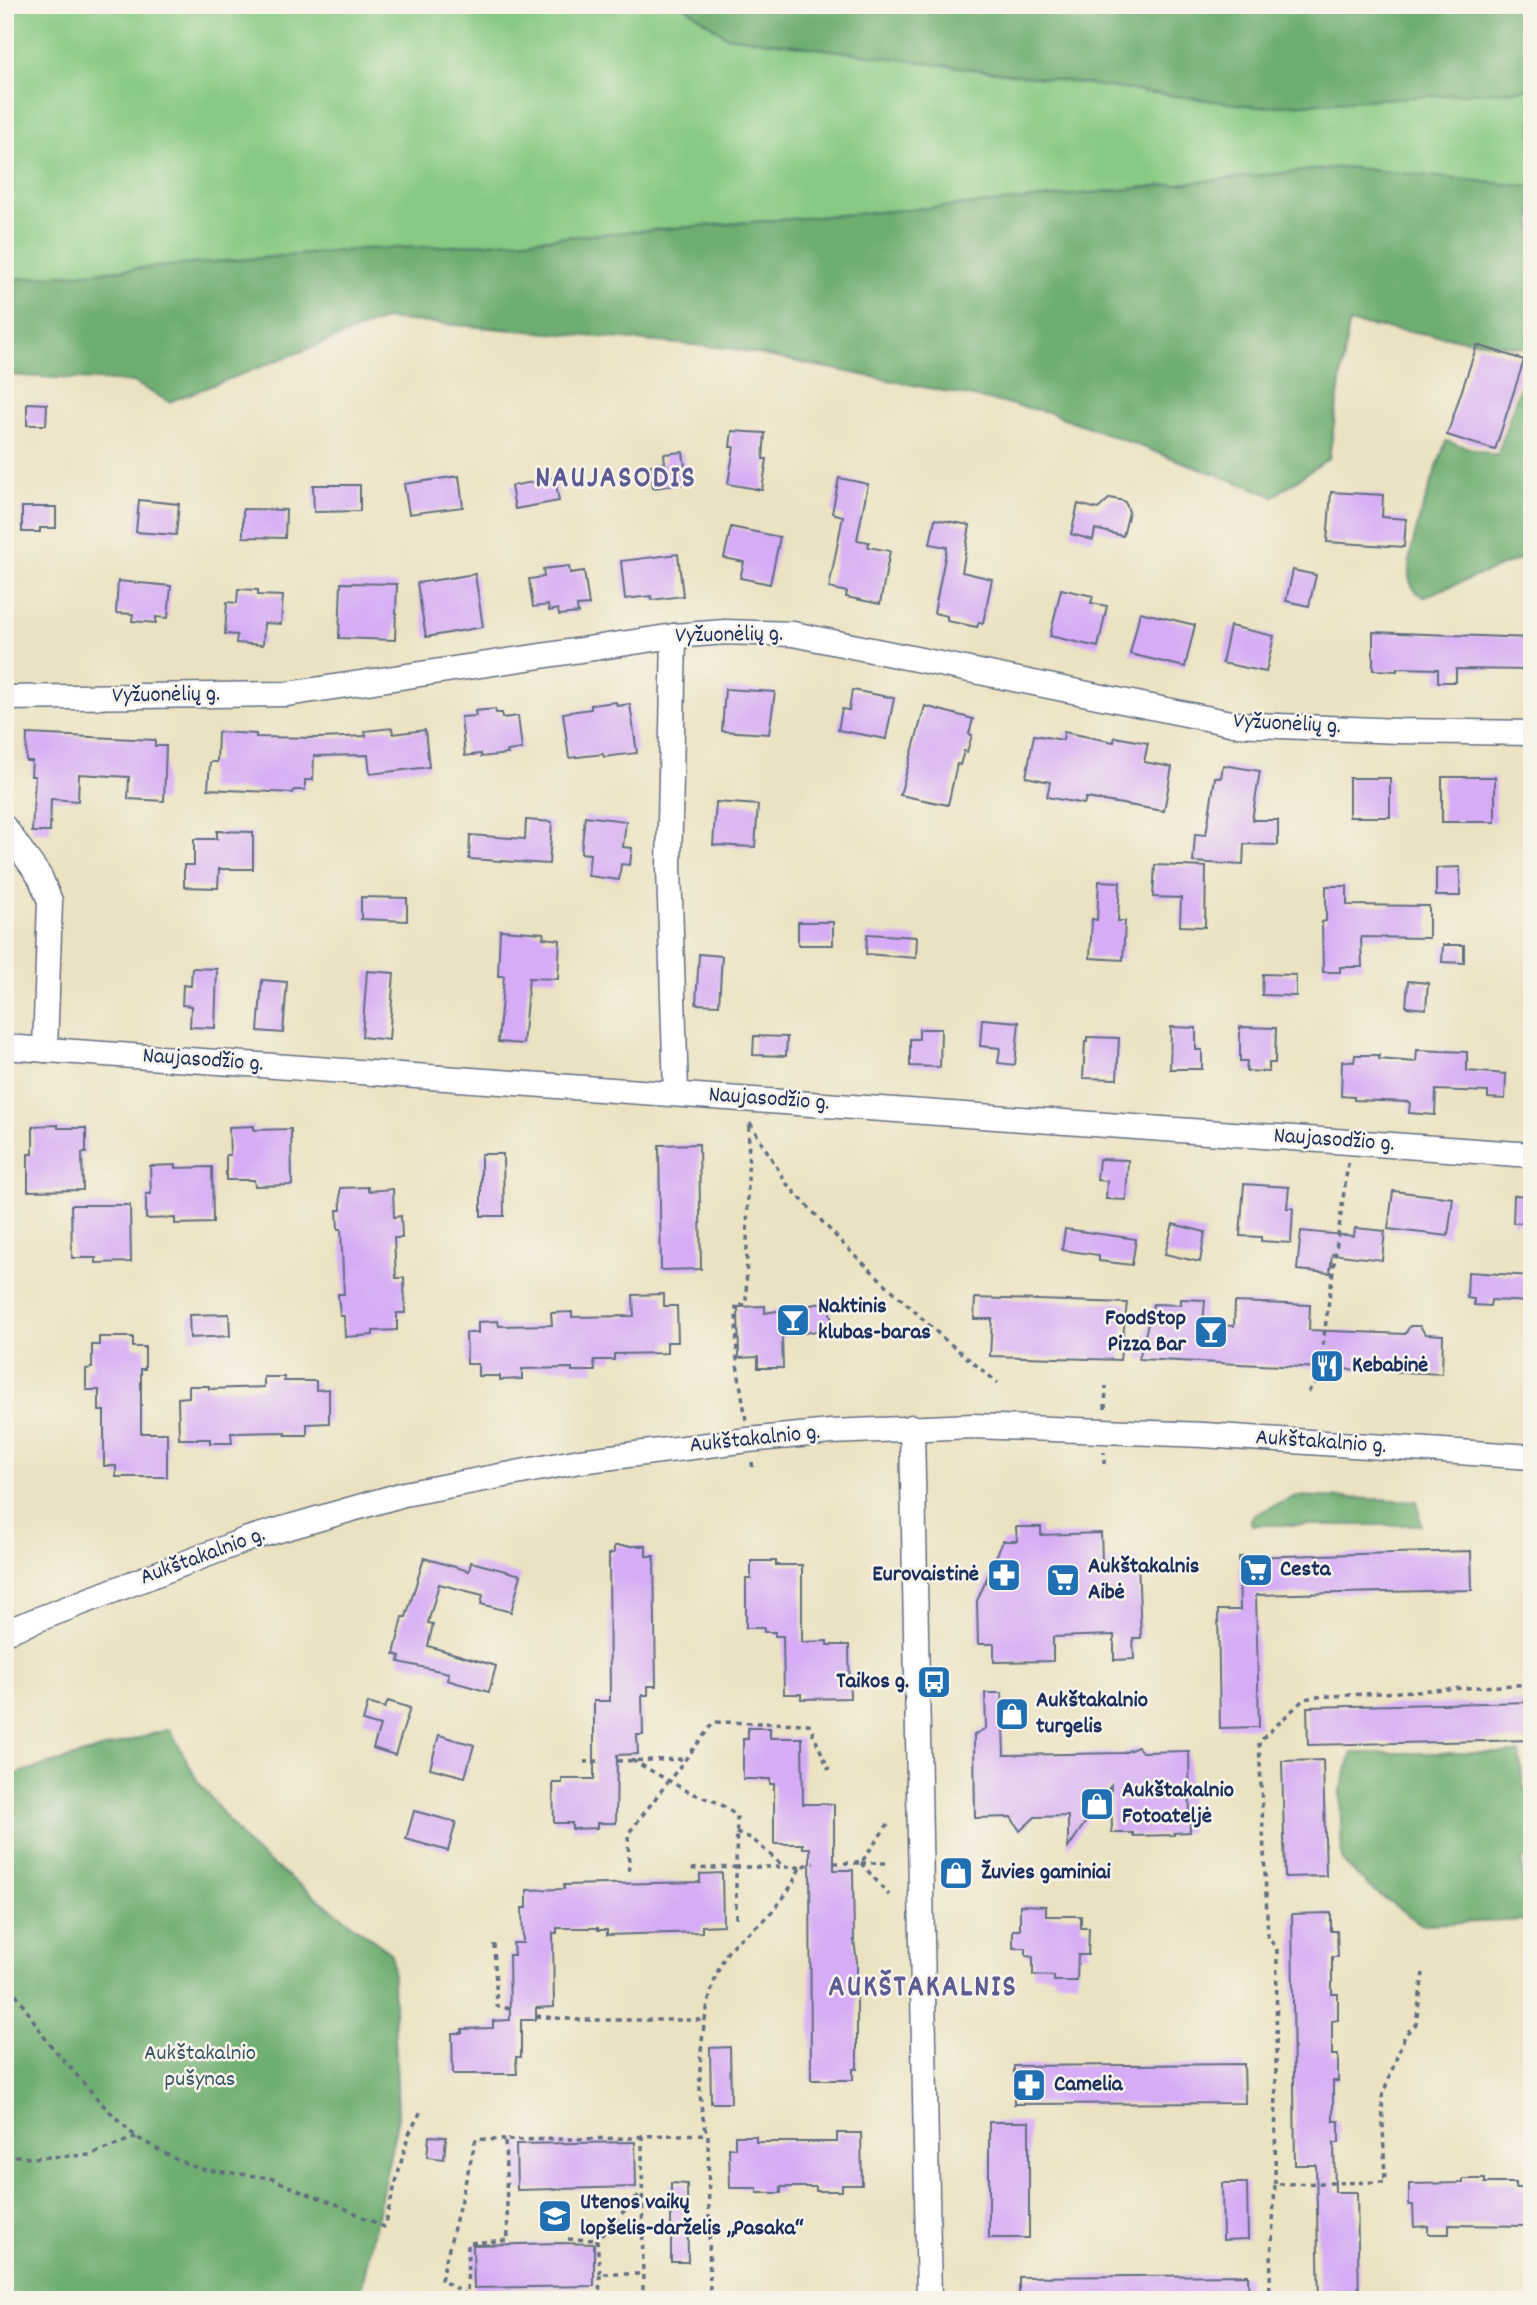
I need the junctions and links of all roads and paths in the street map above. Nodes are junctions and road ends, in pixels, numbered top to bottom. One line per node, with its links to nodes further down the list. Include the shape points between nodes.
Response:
1 (674, 636): 2 (street, Vyžuonėlių g., via 286,694); 3 (street, Vyžuonėlių g., via 793,634 1235,724); 7 (street, via 669,868)
2 (5, 698)
3 (1532, 733)
4 (5, 828): 6 (street, via 40,877 50,901)
5 (5, 1047): 6 (street, Naujasodžio g.)
6 (45, 1050): 7 (street, Naujasodžio g.)
7 (676, 1093): 8 (street, Naujasodžio g.)
8 (1532, 1155)
9 (1348, 1161): 11 (path, via 1318,1379)
10 (998, 1383): 13 (path, via 845,1246 788,1184 749,1121 746,1305 736,1305 737,1364)
11 (1308, 1391)
12 (912, 1427): 13 (street, Aukštakalnio g.); 14 (street, Aukštakalnio g., via 1179,1433); 60 (street)
13 (748, 1440): 15 (path); 16 (street, Aukštakalnio g., via 580,1461 404,1494 248,1538)
14 (1532, 1457)
15 (753, 1471)
16 (5, 1632)
17 (1532, 1684): 50 (path, via 1304,1699 1259,1742 1268,1938 1277,1948)
18 (686, 1759): 19 (path); 23 (path, via 714,1722 809,1724); 24 (path)
19 (632, 1760): 21 (path); 24 (path)
20 (598, 1761): 22 (path)
21 (617, 1761)
22 (584, 1762)
23 (829, 1770)
24 (668, 1782): 26 (path, via 737,1815); 35 (path, via 628,1834)
25 (888, 1824): 29 (path)
26 (736, 1833): 31 (path, via 751,1838); 32 (path)
27 (814, 1863): 33 (path)
28 (834, 1863): 29 (path)
29 (861, 1863): 30 (path); 36 (path)
30 (889, 1863)
31 (783, 1866): 32 (path); 33 (path)
32 (736, 1867): 34 (path); 37 (path)
33 (800, 1867): 43 (path, via 775,1910 733,1944 716,1976)
34 (688, 1870)
35 (629, 1871)
36 (889, 1895)
37 (736, 1918)
38 (494, 1944): 41 (path, via 497,2006)
39 (1423, 1973): 50 (path, via 1416,2024 1405,2035 1382,2097 1385,2182)
40 (5, 1977): 47 (path, via 47,2041)
41 (510, 2009)
42 (536, 2017): 43 (path)
43 (705, 2020): 45 (path, via 699,2056 703,2123)
44 (421, 2111): 47 (path, via 408,2136 384,2227 271,2178 200,2169)
45 (708, 2134): 46 (path); 59 (path)
46 (642, 2136): 48 (path); 51 (path)
47 (136, 2137): 49 (path, via 90,2155 29,2158)
48 (505, 2140): 56 (path, via 508,2240 468,2244); 56 (path, via 476,2139 441,2280)
49 (5, 2154)
50 (1275, 2185): 61 (path)
51 (642, 2192): 53 (path); 55 (path)
52 (568, 2239): 53 (path)
53 (597, 2240): 54 (path)
54 (600, 2274): 55 (path); 57 (path)
55 (643, 2274): 58 (path)
56 (467, 2297)
57 (599, 2300)
58 (643, 2300)
59 (710, 2300)
60 (929, 2300)
61 (1269, 2300)

